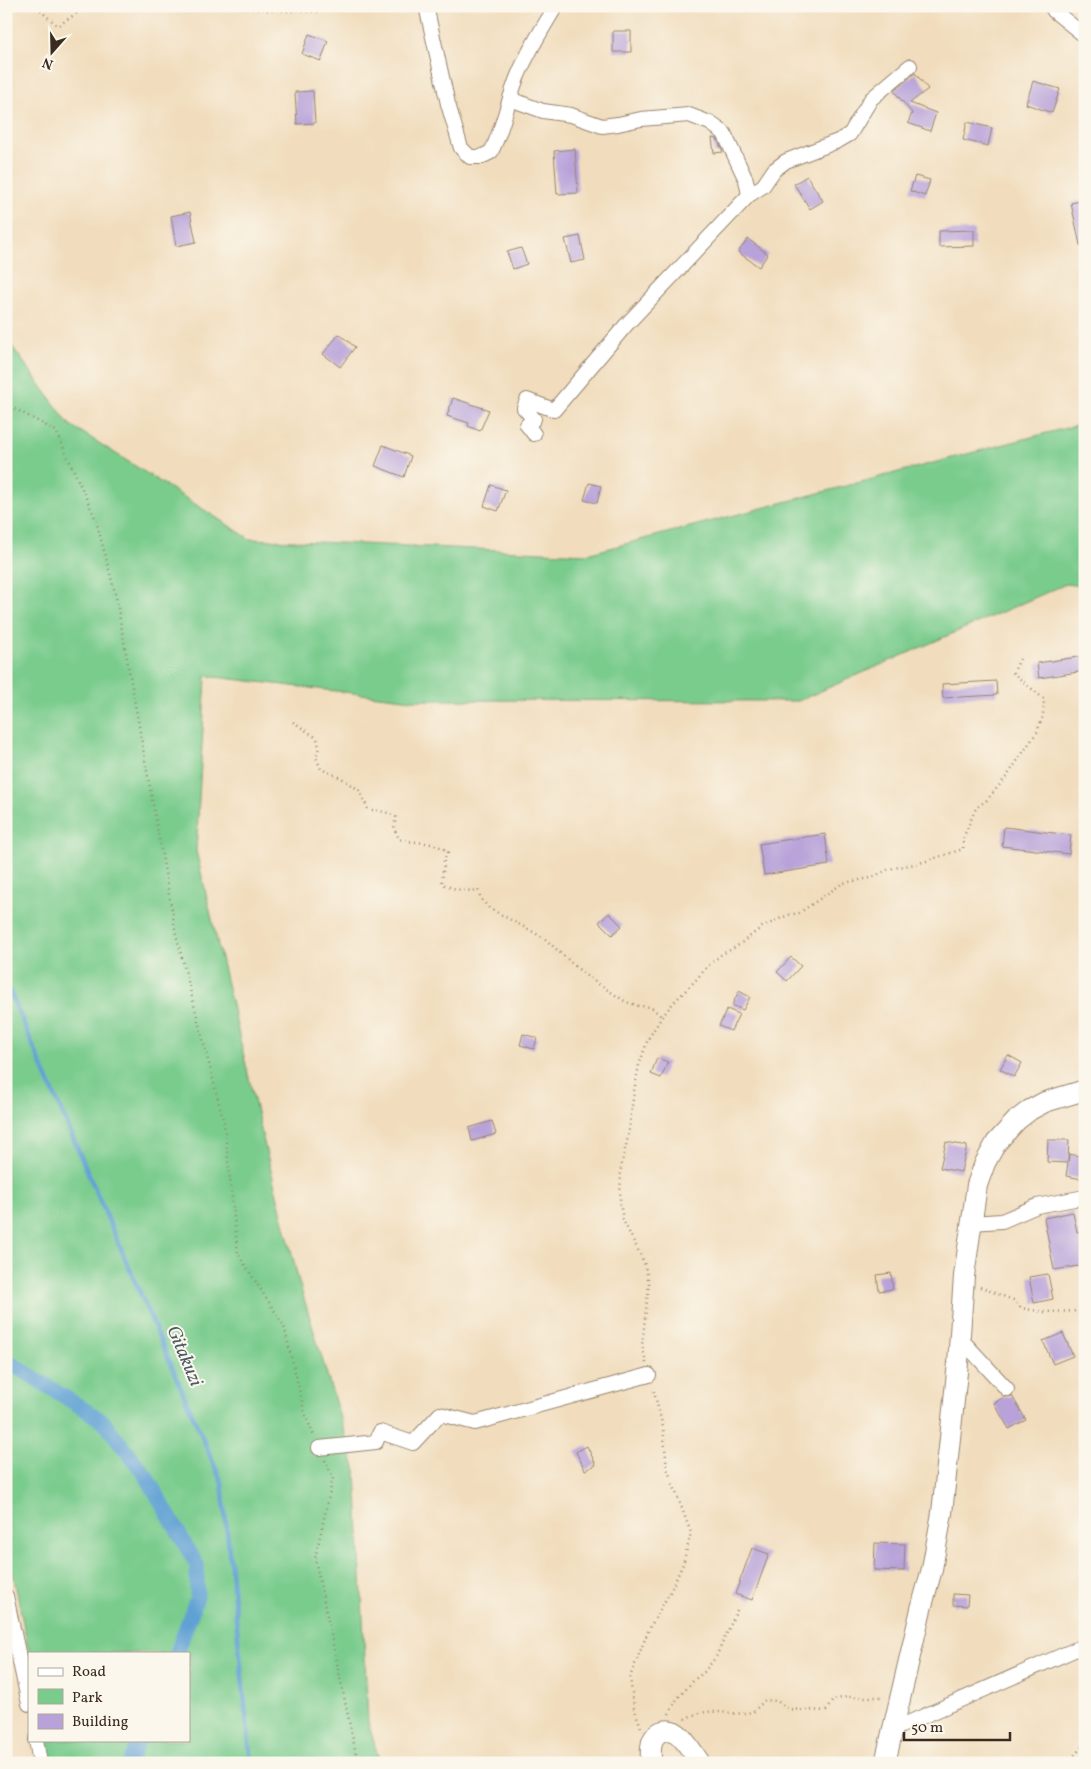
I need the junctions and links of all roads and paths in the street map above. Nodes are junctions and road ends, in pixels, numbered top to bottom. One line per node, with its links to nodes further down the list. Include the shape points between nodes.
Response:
1 (38, 6): 2 (path, via 58,26)
2 (87, 6)
3 (169, 6): 4 (path)
4 (179, 6)
5 (227, 6): 6 (path, via 312,13 327,12)
6 (340, 6)
7 (426, 6): 12 (street, via 448,104 461,148 470,157 481,157 491,152)
8 (556, 6): 12 (street, via 517,78)
9 (1051, 6): 10 (street, via 1054,12)
10 (1085, 36)
11 (910, 66): 13 (street, via 870,99 850,134 786,161 774,170 763,186)
12 (510, 99): 13 (street, via 602,126 689,115 710,123 724,133 746,180)
13 (749, 195): 15 (street, via 626,325 554,410 528,400 524,408 534,419 527,425)
14 (6, 404): 27 (path, via 56,431 96,520 116,597 176,934 224,1123 238,1254 284,1326 305,1414)
15 (534, 434)
16 (1020, 659): 18 (path, via 1012,673 1044,699 1043,716 1017,763 976,808 962,849 889,869 871,878 843,883 799,913 762,927 708,966)
17 (293, 722): 18 (path, via 317,738 316,757 322,769 360,790 368,809 386,811 396,817 394,828 399,838 442,846 448,852 442,883 448,887 478,890 489,908 544,938 585,975 626,1002 651,1007)
18 (662, 1017): 25 (path, via 648,1039 640,1065 621,1167 623,1220 644,1262 648,1283 642,1345)
19 (1085, 1090): 21 (main road, via 1030,1110 996,1143 977,1185)
20 (1085, 1196): 21 (street, via 1037,1206 1002,1221)
21 (971, 1224): 22 (main road)
22 (963, 1286): 23 (path, via 995,1292 1013,1300 1021,1308 1043,1312); 24 (main road)
23 (1085, 1311)
24 (960, 1338): 26 (street); 31 (main road, via 940,1522 932,1569)
25 (649, 1375): 27 (street, via 475,1424 440,1414 413,1443 380,1432 376,1442); 34 (path, via 664,1427 667,1468 691,1533 683,1564 649,1629 630,1678 634,1708 642,1730)
26 (1007, 1389)
27 (319, 1448): 38 (path, via 333,1478 315,1559)
28 (6, 1596): 32 (street)
29 (738, 1608): 34 (path, via 716,1657 670,1710)
30 (1085, 1643): 33 (street)
31 (901, 1691): 33 (main road); 34 (path, via 887,1697 833,1700 826,1712 788,1709 777,1702 764,1700 753,1712 693,1714)
32 (28, 1699)
33 (892, 1730): 41 (main road)
34 (664, 1735): 39 (main road); 40 (main road, via 680,1735)
35 (36, 1742): 37 (street)
36 (1085, 1743): 42 (path)
37 (40, 1763)
38 (358, 1763)
39 (651, 1763)
40 (700, 1763)
41 (886, 1763)
42 (1068, 1763)

